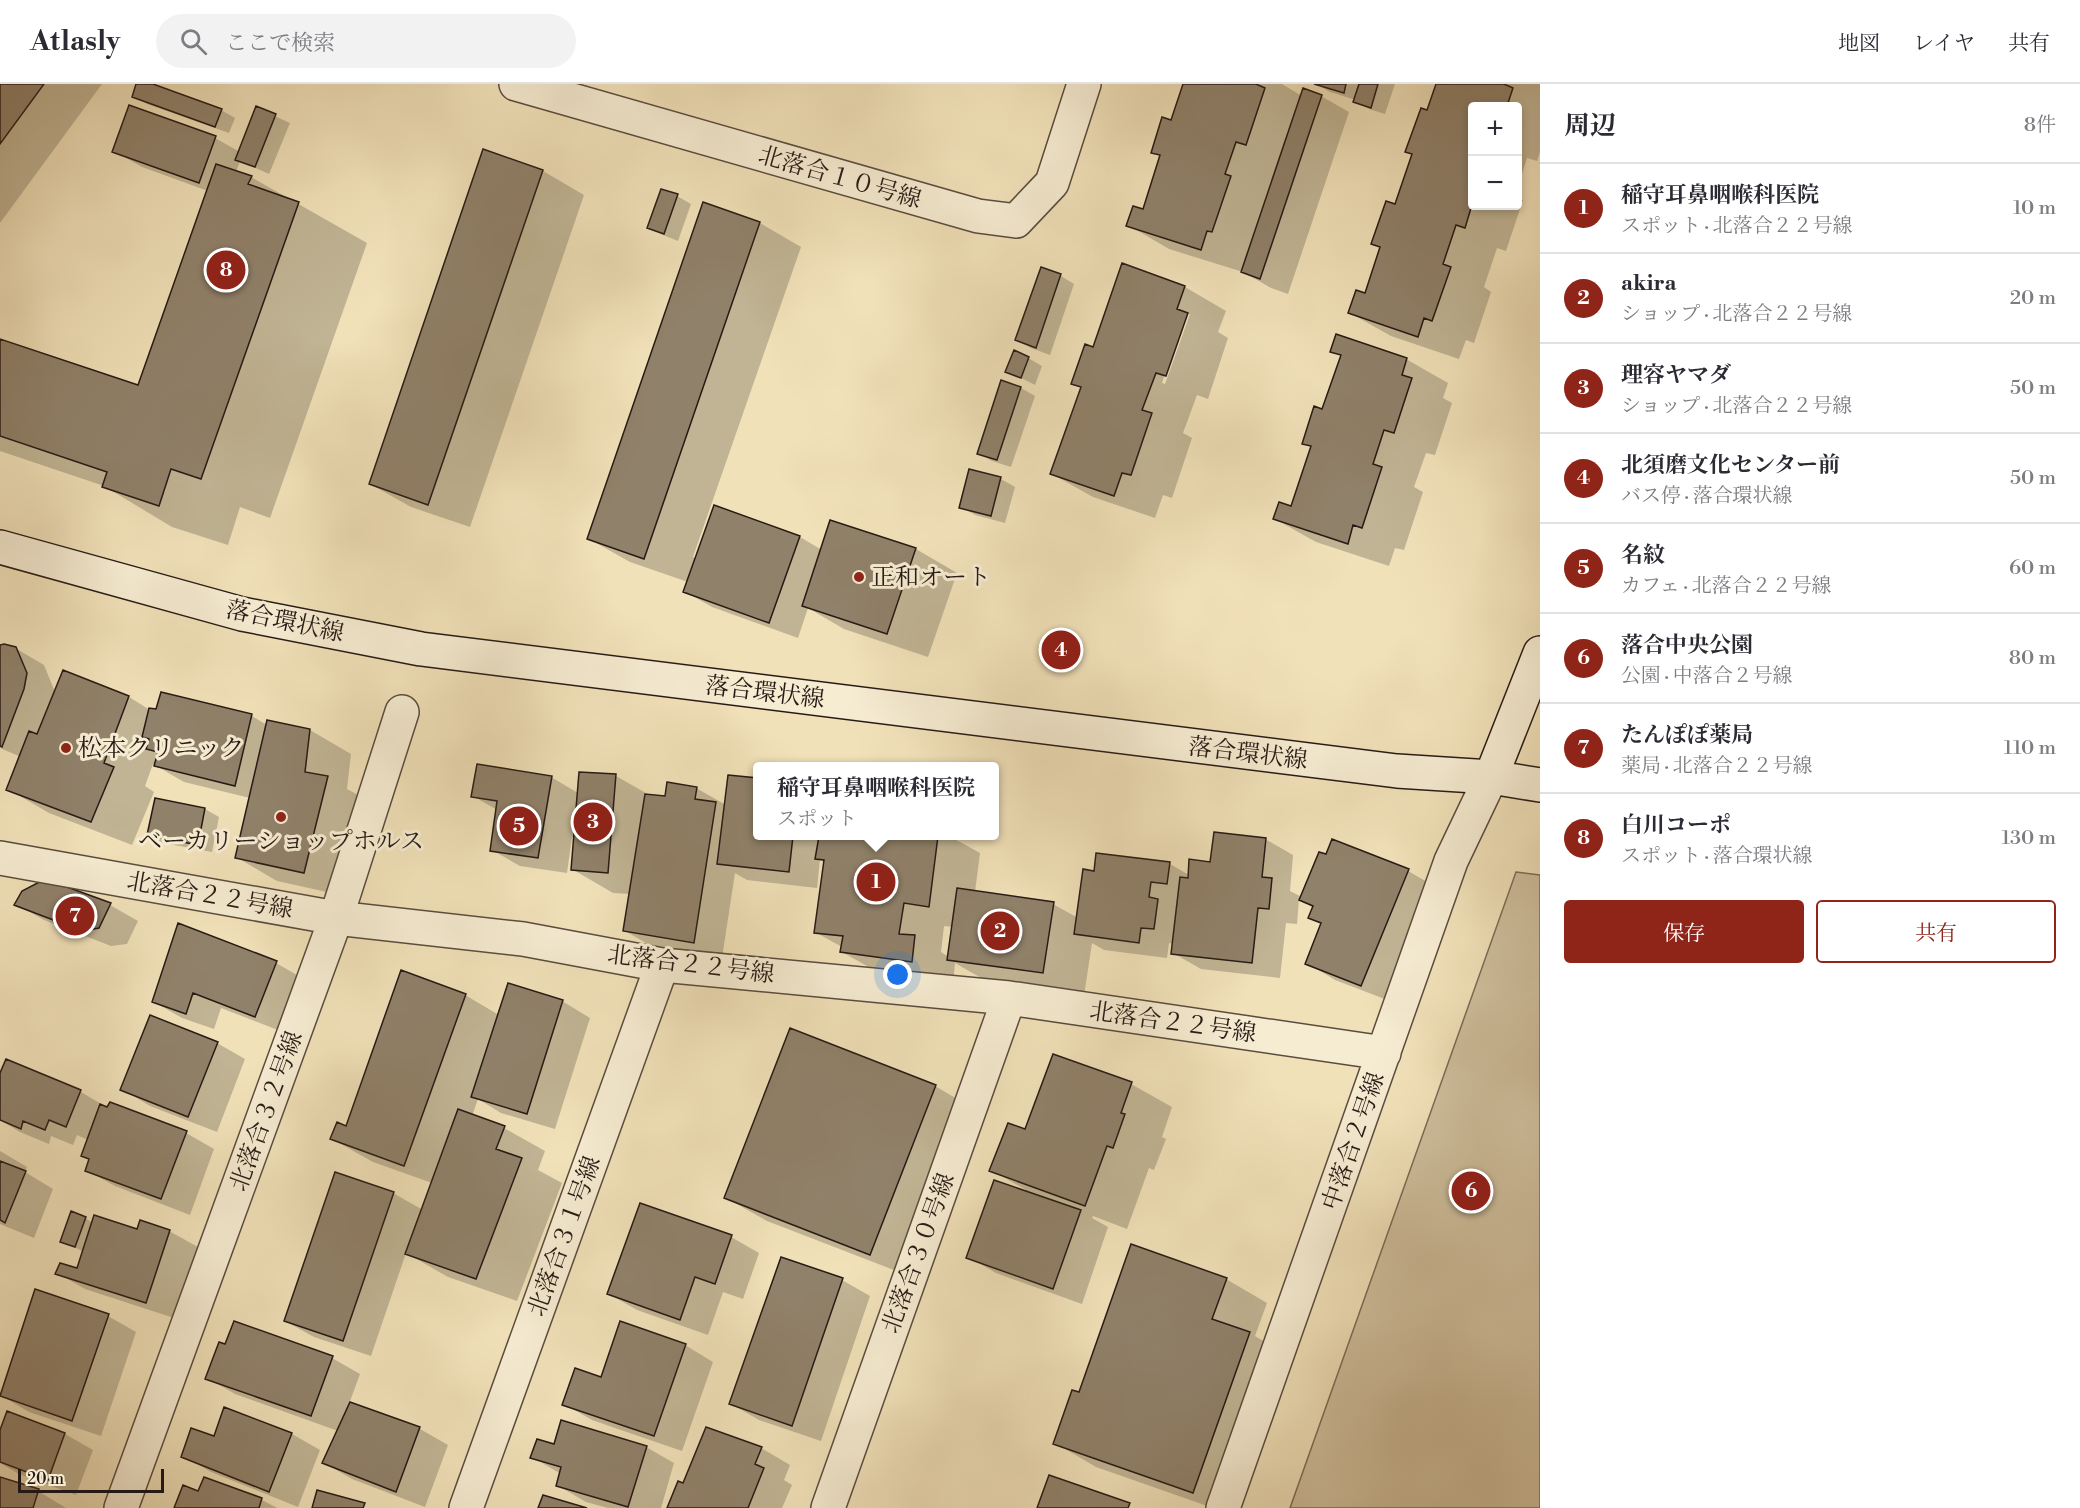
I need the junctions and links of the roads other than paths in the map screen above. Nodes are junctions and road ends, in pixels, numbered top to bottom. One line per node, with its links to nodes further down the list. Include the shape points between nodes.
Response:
1 (516, 84): 2 (street, 北落合１０号線, via 978,216 1016,221 1052,183)
2 (1084, 84)
3 (0, 547): 6 (street, 落合環状線, via 242,614 421,649 1397,771)
4 (1540, 653): 6 (street, 中落合２号線)
5 (402, 712): 9 (street, 北落合３２号線)
6 (1491, 777): 7 (street, 落合環状線); 12 (street, 中落合２号線, via 1451,861)
7 (1540, 785)
8 (0, 858): 9 (street, 北落合２２号線)
9 (336, 918): 10 (street, 北落合２２号線, via 523,939); 13 (street, 北落合３２号線)
10 (662, 964): 11 (street, 北落合２２号線); 14 (street, 北落合３１号線)
11 (1009, 998): 12 (street, 北落合２２号線); 15 (street, 北落合３０号線)
12 (1384, 1053): 16 (street, 中落合２号線)
13 (121, 1508)
14 (466, 1508)
15 (828, 1508)
16 (1223, 1508)

